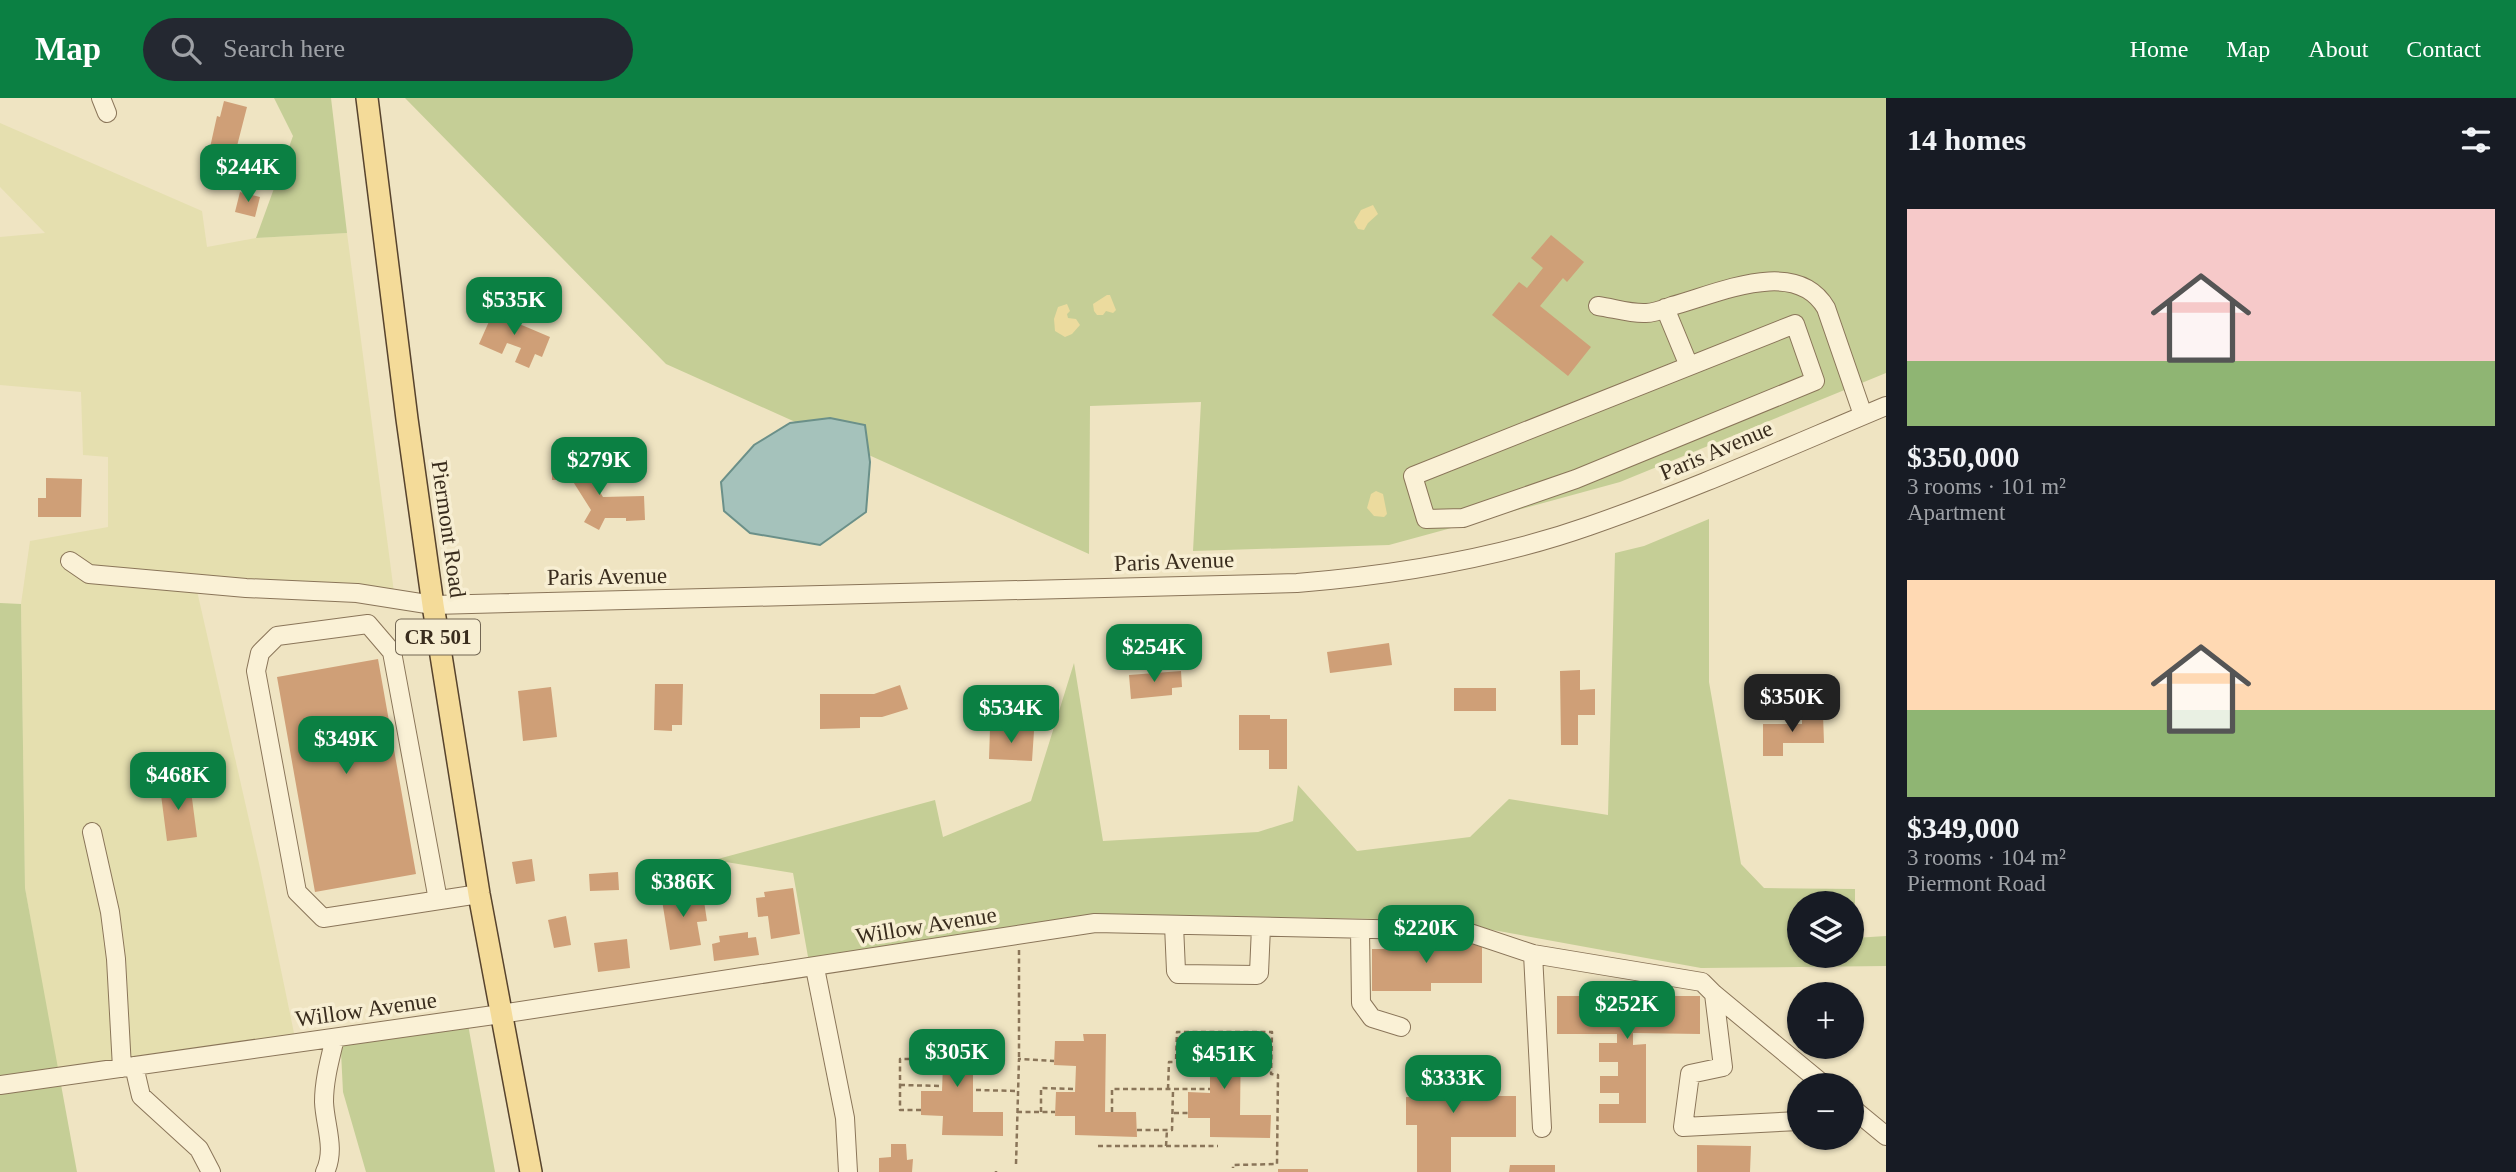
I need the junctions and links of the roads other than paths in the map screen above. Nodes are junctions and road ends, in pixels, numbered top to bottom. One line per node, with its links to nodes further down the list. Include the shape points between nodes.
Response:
1 (368, 98): 8 (main road, Piermont Road / CR 501)
2 (1598, 306): 3 (street, via 1647,313)
3 (1665, 308): 4 (street); 6 (street, via 1760,282 1807,286 1826,308)
4 (1689, 366): 4 (street, via 1413,476 1426,519 1463,518 1576,479 1815,381 1795,324)
5 (1886, 406): 6 (street, Paris Avenue)
6 (1863, 415): 8 (street, Paris Avenue, via 1588,527 1460,562 1338,580)
7 (71, 561): 8 (street, Paris Avenue, via 89,574 357,593)
8 (433, 605): 10 (main road, Piermont Road / CR 501)
9 (92, 832): 21 (street, via 107,899)
10 (479, 894): 11 (street); 18 (main road, Piermont Road / CR 501)
11 (438, 900): 11 (street, via 323,918 297,892 256,671 260,653 277,636 368,624 392,652)
12 (1174, 925): 13 (street, Willow Avenue); 13 (street, via 1178,974 1257,975); 16 (street, Willow Avenue, via 1095,923)
13 (1261, 927): 14 (street, Willow Avenue)
14 (1360, 929): 15 (street, Willow Avenue, via 1464,931); 19 (street, via 1361,1003 1372,1018)
15 (1534, 954): 17 (street, Willow Avenue, via 1702,982); 26 (street)
16 (815, 968): 18 (street, Willow Avenue); 31 (street, via 845,1118)
17 (1714, 994): 22 (street, Willow Avenue); 25 (street, via 1723,1067 1690,1074 1683,1127)
18 (501, 1014): 20 (street, Willow Avenue); 30 (main road, Piermont Road / CR 501)
19 (1401, 1027)
20 (335, 1038): 21 (street, Willow Avenue); 29 (street, via 326,1076 324,1103 331,1149)
21 (128, 1067): 23 (street, Willow Avenue); 28 (street, via 141,1096 199,1149)
22 (1809, 1073)
23 (0, 1085)
24 (1864, 1121): 27 (street)
25 (1787, 1122)
26 (1542, 1128)
27 (1886, 1136)
28 (211, 1172)
29 (325, 1172)
30 (531, 1172)
31 (848, 1172)

